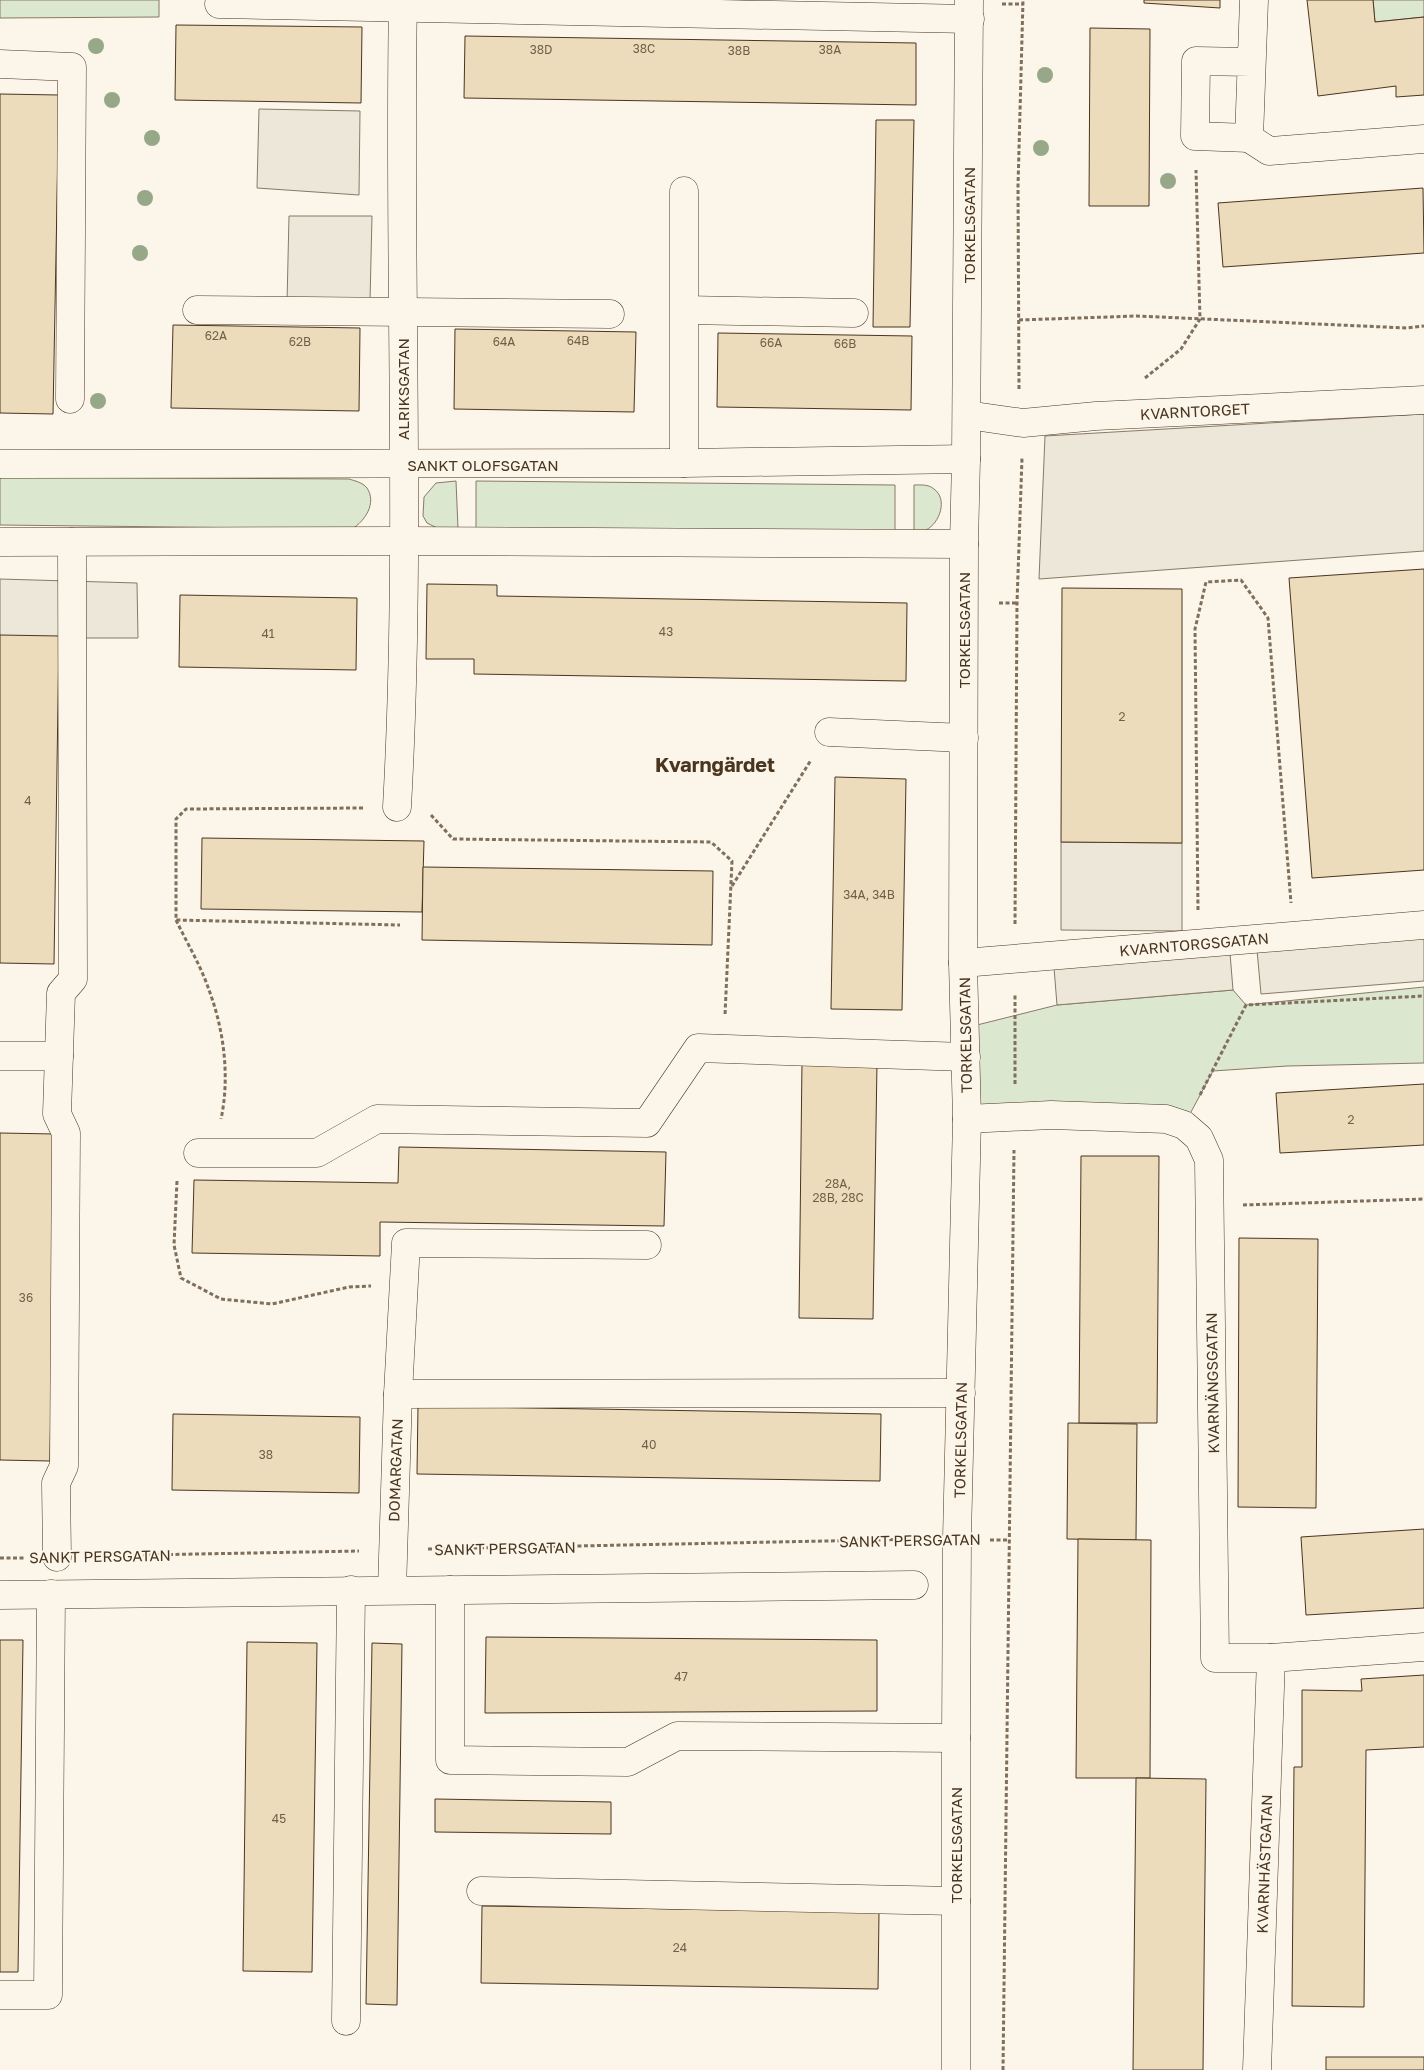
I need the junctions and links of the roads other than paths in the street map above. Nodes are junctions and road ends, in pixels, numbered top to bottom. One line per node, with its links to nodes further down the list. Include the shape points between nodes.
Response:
1 (1254, 0): 5 (street)
2 (219, 4): 3 (street)
3 (402, 4): 4 (street); 12 (street, ALRIKSGATAN)
4 (970, 10): 17 (street, TORKELSGATAN)
5 (1251, 62): 7 (street); 7 (street, via 1196,61 1195,136)
6 (0, 64): 15 (street, via 72,67)
7 (1249, 138): 8 (street, via 1269,151)
8 (1424, 139)
9 (684, 191): 11 (street)
10 (197, 310): 12 (street)
11 (685, 310): 13 (street); 20 (street)
12 (404, 313): 14 (street); 21 (street, ALRIKSGATAN)
13 (854, 313)
14 (610, 314)
15 (70, 400)
16 (1424, 400): 17 (street, KVARNTORGET, via 1096,416 1023,423)
17 (967, 415): 18 (street, TORKELSGATAN)
18 (966, 459): 20 (street, SANKT OLOFSGATAN); 25 (street, TORKELSGATAN)
19 (0, 464): 21 (street, SANKT OLOFSGATAN)
20 (684, 464): 21 (street, SANKT OLOFSGATAN)
21 (403, 465): 22 (street, ALRIKSGATAN)
22 (403, 541): 24 (street); 25 (street); 28 (street, ALRIKSGATAN)
23 (0, 542): 24 (street)
24 (72, 542): 32 (street, via 73,979 61,993)
25 (964, 544): 27 (street, TORKELSGATAN)
26 (829, 732): 27 (street)
27 (964, 738): 30 (street, TORKELSGATAN)
28 (397, 808)
29 (1424, 925): 30 (street, KVARNTORGSGATAN)
30 (963, 963): 33 (street, TORKELSGATAN)
31 (0, 1056): 32 (street)
32 (59, 1056): 39 (street, via 57,1114 66,1132 64,1466 56,1483)
33 (966, 1056): 34 (street, TORKELSGATAN); 35 (street, via 698,1048 647,1123 377,1119 317,1153)
34 (967, 1118): 37 (street, TORKELSGATAN); 47 (street, KVARNÄNGSGATAN, via 1051,1115 1166,1119 1184,1125 1199,1138 1209,1160 1215,1658)
35 (206, 1153)
36 (647, 1245): 38 (street, DOMARGATAN, via 406,1242)
37 (961, 1393): 38 (street); 48 (street, TORKELSGATAN)
38 (398, 1394): 42 (street, DOMARGATAN)
39 (57, 1557)
40 (914, 1585): 43 (street)
41 (351, 1590): 42 (street); 44 (street); 52 (street)
42 (392, 1590): 43 (street)
43 (450, 1590): 48 (street, via 450,1760 628,1762 677,1736)
44 (51, 1594): 45 (street); 51 (street, via 48,1995)
45 (0, 1595)
46 (1424, 1647): 47 (street, KVARNÄNGSGATAN)
47 (1271, 1658): 54 (street, KVARNHÄSTGATAN)
48 (956, 1738): 50 (street, TORKELSGATAN)
49 (481, 1892): 50 (street)
50 (956, 1901): 53 (street, TORKELSGATAN)
51 (0, 1995)
52 (346, 2022)
53 (956, 2070)
54 (1257, 2070)

